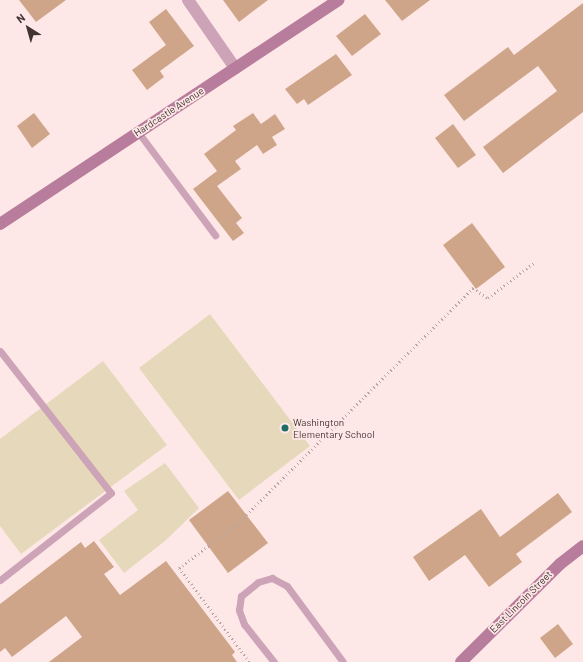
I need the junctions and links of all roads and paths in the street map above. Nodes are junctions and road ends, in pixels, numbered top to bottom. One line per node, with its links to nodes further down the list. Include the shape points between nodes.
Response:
1 (188, 0): 3 (street)
2 (339, 0): 3 (street, Hardcastle Avenue)
3 (235, 68): 4 (street, Hardcastle Avenue)
4 (138, 132): 5 (street, Hardcastle Avenue); 6 (lane)
5 (0, 224)
6 (215, 235)
7 (535, 262): 11 (path, via 488,298 472,288 235,526 179,568)
8 (0, 351): 10 (lane, via 111,493)
9 (583, 546): 14 (street, East Lincoln Street, via 560,564)
10 (0, 580)
11 (249, 662)
12 (274, 662): 13 (lane, via 244,624 239,610 241,596 258,582 272,578 287,586)
13 (343, 662)
14 (461, 662)

